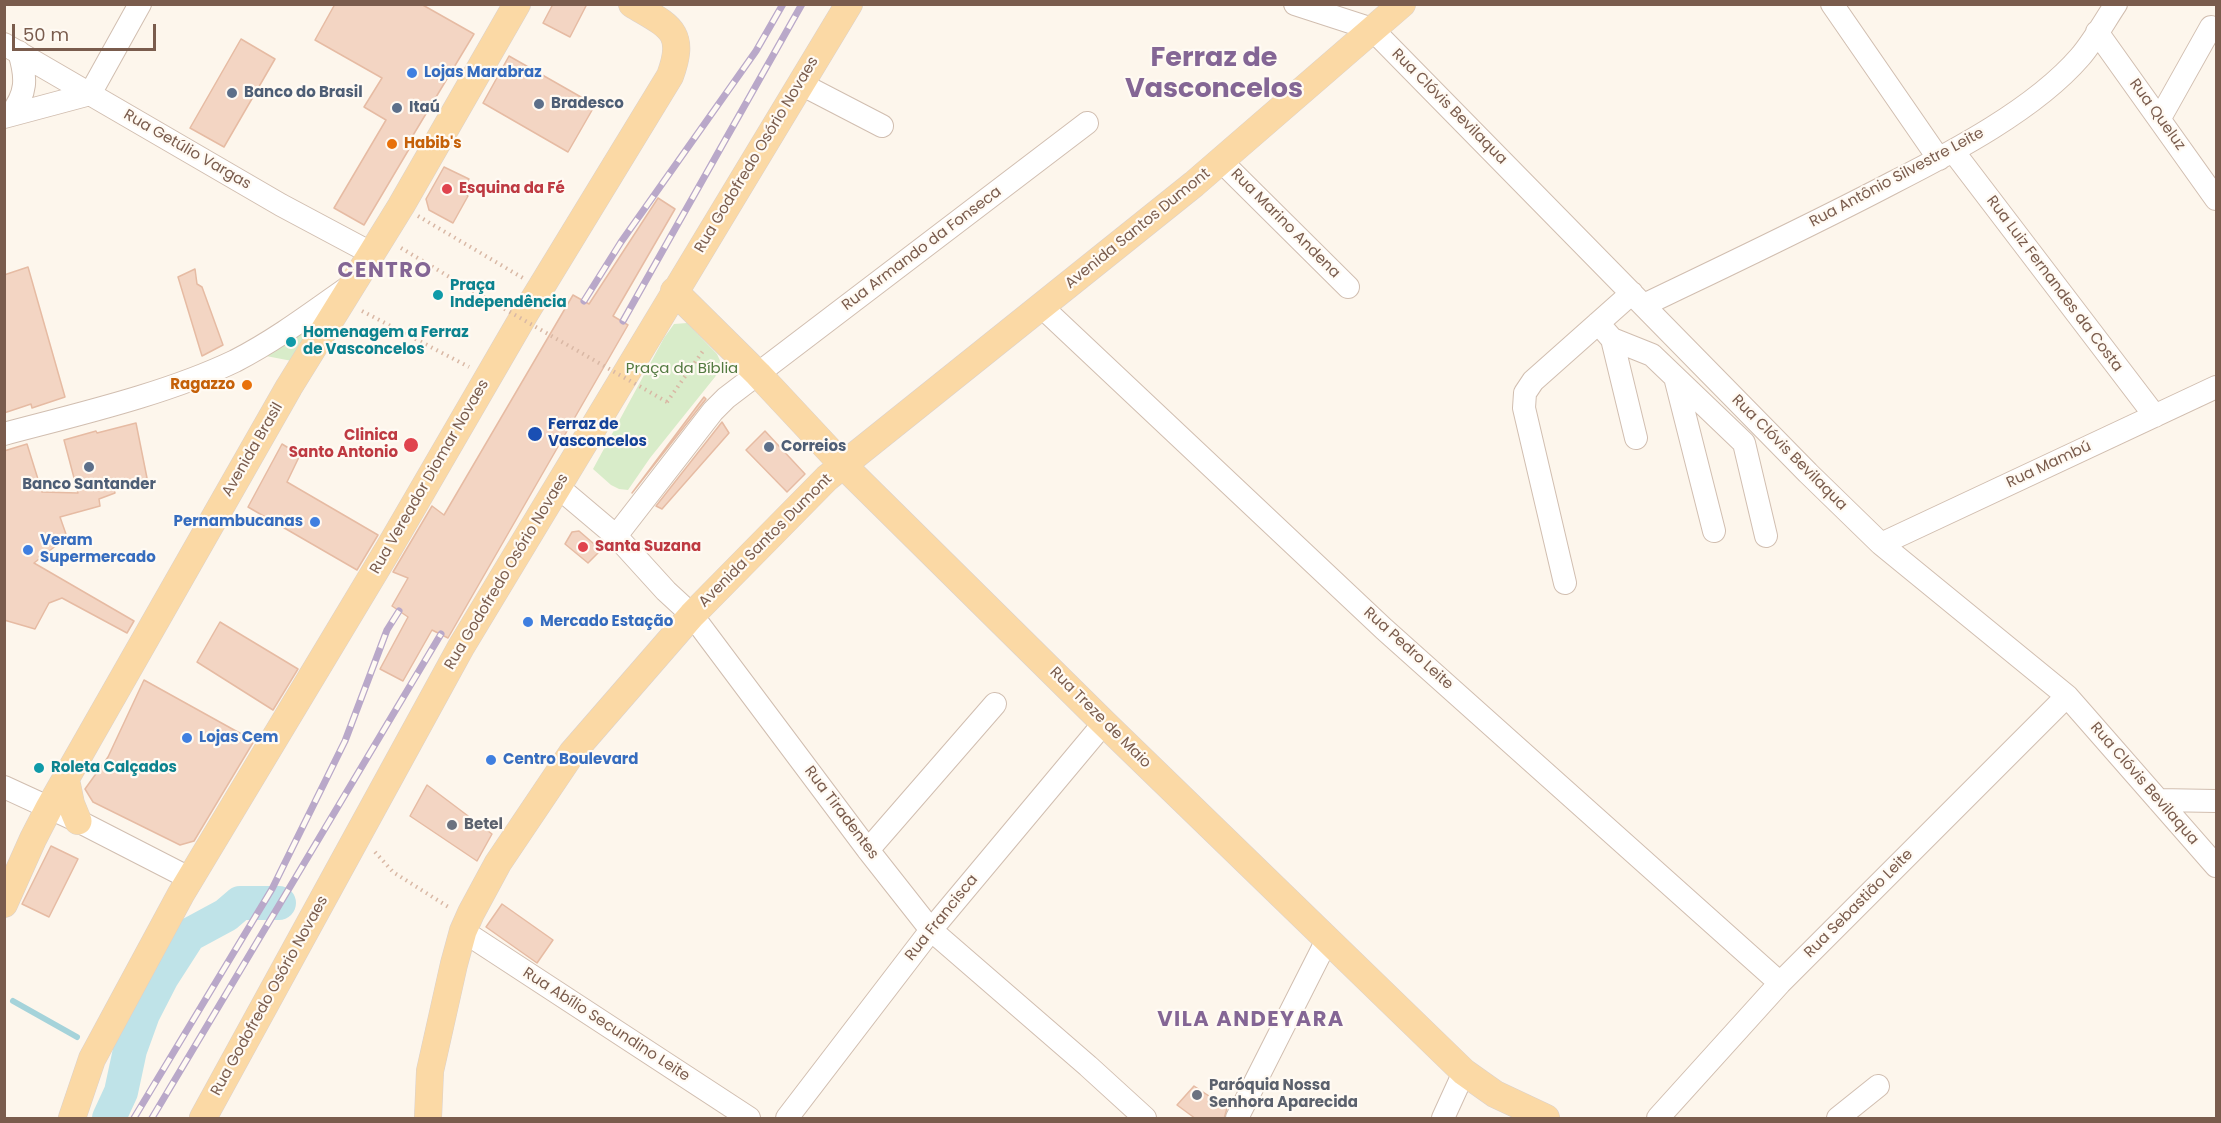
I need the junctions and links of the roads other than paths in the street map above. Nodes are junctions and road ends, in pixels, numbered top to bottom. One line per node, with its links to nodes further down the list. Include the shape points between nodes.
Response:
1 (140, 4): 14 (street)
2 (517, 4): 22 (main road, Avenida Brasil)
3 (632, 4): 54 (main road, Rua Vereador Diomar Novaes, via 667,26 675,36 677,56 670,76)
4 (849, 4): 13 (main road, Rua Godofredo Osório Novaes)
5 (1295, 4): 10 (street)
6 (1402, 4): 10 (main road, Avenida Santos Dumont)
7 (1832, 4): 19 (street, Rua Luiz Fernandes da Costa)
8 (2115, 4): 11 (street, Rua Antônio Silvestre Leite)
9 (2211, 27): 16 (street)
10 (1372, 29): 20 (main road, Avenida Santos Dumont); 26 (street, Rua Clóvis Bevilaqua)
11 (2097, 32): 16 (street, Rua Queluz); 19 (street, Rua Antônio Silvestre Leite, via 2081,57 2054,82)
12 (12, 48): 14 (street, Rua Getúlio Vargas); 15 (street, via 24,68 23,93)
13 (801, 84): 18 (street); 24 (main road, Rua Godofredo Osório Novaes)
14 (90, 94): 15 (street); 22 (street, Rua Getúlio Vargas, via 281,205)
15 (7, 116)
16 (2160, 118): 21 (street, Rua Queluz)
17 (1087, 123): 29 (street, Rua Armando da Fonseca)
18 (882, 126)
19 (1946, 155): 26 (street, Rua Antônio Silvestre Leite, via 1840,211); 32 (street, Rua Luiz Fernandes da Costa)
20 (1221, 161): 23 (street, Rua Marino Andena); 27 (main road, Avenida Santos Dumont)
21 (2217, 199)
22 (376, 245): 25 (main road, Avenida Brasil)
23 (1348, 287)
24 (674, 291): 29 (main road, Rua Treze de Maio); 36 (main road, Rua Godofredo Osório Novaes)
25 (347, 292): 33 (street, via 233,362 172,386); 46 (main road, Avenida Brasil, via 283,397)
26 (1638, 299): 28 (street, Rua Antônio Silvestre Leite); 40 (street, Rua Clóvis Bevilaqua)
27 (1042, 307): 35 (main road, Avenida Santos Dumont); 59 (street, Rua Pedro Leite, via 1384,629)
28 (1605, 331): 30 (street, via 1652,355); 34 (street); 41 (street, Rua Antônio Silvestre Leite, via 1533,381 1525,393 1524,408)
29 (758, 374): 35 (main road, Rua Treze de Maio); 38 (street, via 713,411)
30 (1675, 376): 37 (street); 39 (street, via 1744,443)
31 (2217, 387): 32 (street, Rua Mambú)
32 (2155, 416): 40 (street, Rua Mambú)
33 (4, 434)
34 (1636, 438)
35 (843, 465): 42 (main road, Avenida Santos Dumont); 45 (main road, Rua Treze de Maio)
36 (558, 487): 38 (street, Rua Tiradentes); 63 (main road, Rua Godofredo Osório Novaes, via 461,647)
37 (1714, 531)
38 (616, 536): 42 (street, Rua Tiradentes)
39 (1766, 536)
40 (1881, 544): 43 (street, Rua Clóvis Bevilaqua)
41 (1565, 583)
42 (692, 615): 52 (street, Rua Tiradentes); 56 (main road, Avenida Santos Dumont, via 572,753 498,863)
43 (2067, 696): 48 (street, Rua Clóvis Bevilaqua); 59 (street, Rua Sebastião Leite)
44 (995, 704): 52 (street)
45 (1104, 723): 57 (street, Rua Francisca); 58 (main road, Rua Treze de Maio)
46 (66, 780): 50 (main road, Avenida Brasil); 51 (main road)
47 (4, 787): 50 (street)
48 (2158, 800): 49 (street); 53 (street, Rua Clóvis Bevilaqua)
49 (2217, 801)
50 (50, 808): 51 (street); 55 (main road, Avenida Brasil)
51 (78, 821): 54 (street)
52 (868, 850): 57 (street, Rua Tiradentes)
53 (2217, 866)
54 (191, 879): 62 (main road, Rua Vereador Diomar Novaes, via 92,1059)
55 (4, 904)
56 (467, 922): 64 (main road, Avenida Santos Dumont, via 430,1071); 65 (street, Rua Abílio Secundino Leite)
57 (931, 930): 66 (street, Rua Francisca); 67 (street, Rua Tiradentes)
58 (1327, 940): 60 (main road, Rua Treze de Maio); 68 (street)
59 (1780, 983): 71 (street, Rua Sebastião Leite)
60 (1464, 1072): 69 (street); 70 (main road, Rua Treze de Maio, via 1495,1094)
61 (1878, 1086): 72 (street)
62 (72, 1119)
63 (203, 1119)
64 (428, 1119)
65 (749, 1119)
66 (787, 1119)
67 (1145, 1119)
68 (1237, 1119)
69 (1443, 1119)
70 (1546, 1119)
71 (1658, 1119)
72 (1838, 1119)

